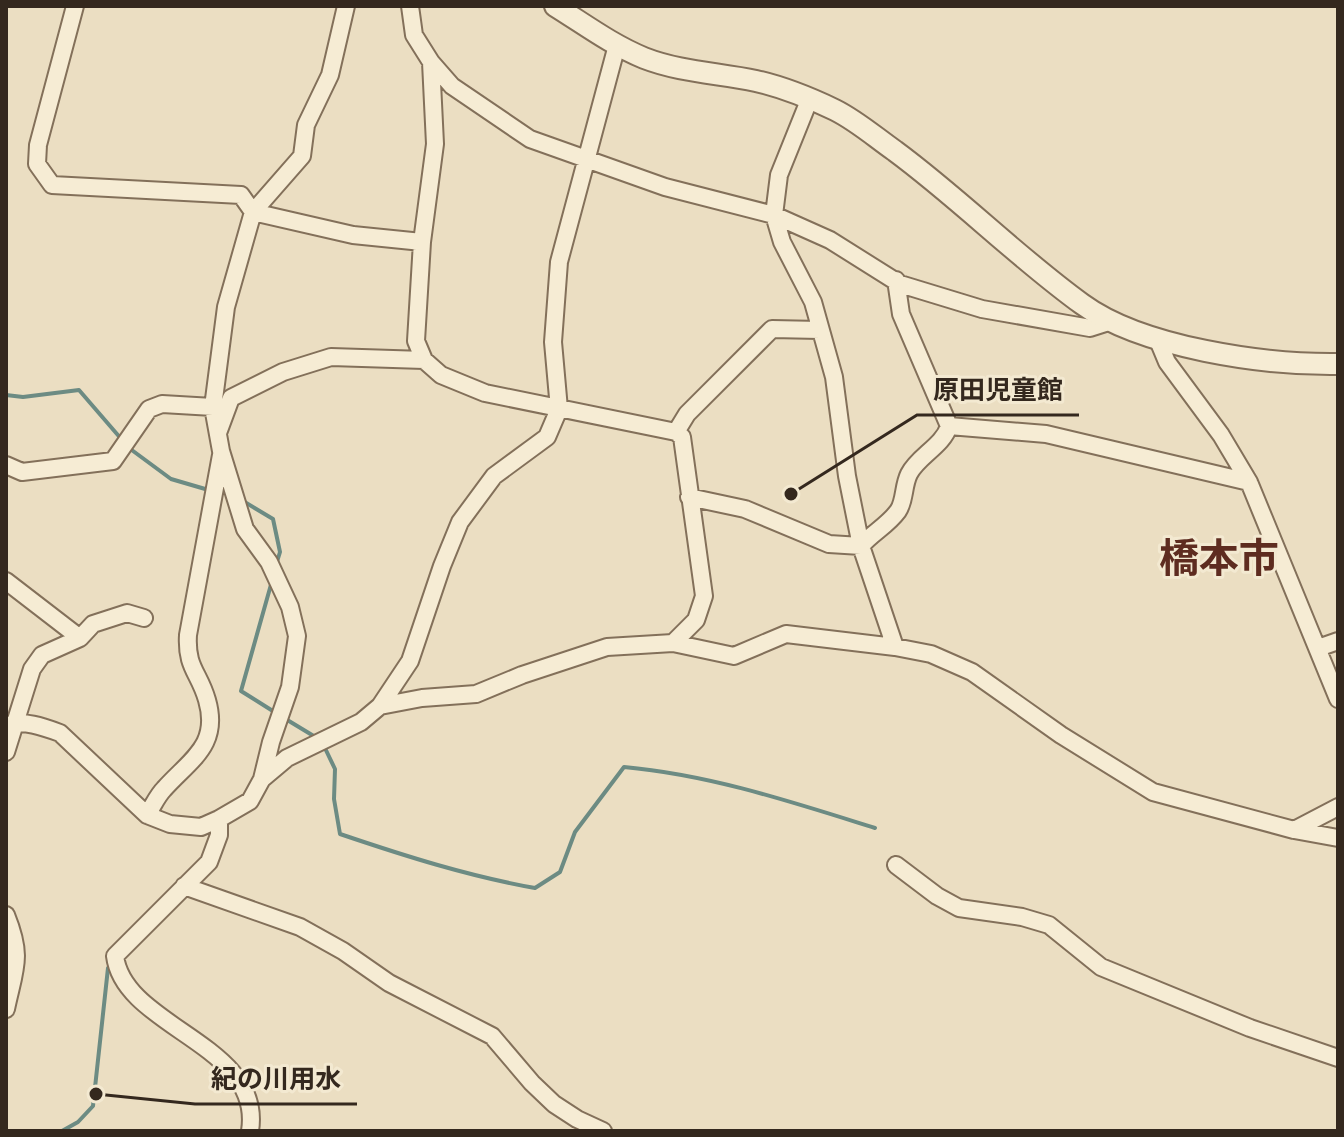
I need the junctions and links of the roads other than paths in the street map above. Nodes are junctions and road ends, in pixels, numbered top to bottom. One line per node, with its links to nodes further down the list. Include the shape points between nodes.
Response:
1 (75, 6): 9 (street, via 38,145 37,164 52,185 241,195)
2 (346, 6): 9 (street, via 330,75 306,125 302,156)
3 (410, 6): 6 (street, via 414,35)
4 (555, 6): 5 (street)
5 (617, 45): 7 (street, via 699,74 756,81); 8 (street)
6 (431, 62): 8 (street, via 464,94 530,139); 11 (street, via 435,144)
7 (810, 98): 10 (street, via 779,175); 13 (street, via 850,118 941,185 1084,306)
8 (588, 161): 10 (street); 19 (street, via 559,262 553,342)
9 (253, 212): 11 (street, via 353,235); 18 (street, via 226,307)
10 (774, 215): 12 (street, via 830,240); 14 (street)
11 (422, 242): 16 (street, via 416,341)
12 (896, 280): 13 (street, via 982,309 1090,328); 20 (street, via 901,314)
13 (1112, 321): 15 (street)
14 (820, 330): 21 (street, via 772,329 687,414); 26 (street, via 834,377)
15 (1157, 338): 17 (street, via 1298,365); 24 (street, via 1167,362)
16 (424, 360): 19 (street, via 441,375 485,393); 22 (street, via 331,357 283,372 231,398)
17 (1338, 364)
18 (213, 407): 22 (street); 23 (street, via 162,404 149,409 113,461 22,472)
19 (559, 409): 21 (street); 35 (street, via 547,437 494,476 460,522 410,661)
20 (949, 426): 24 (street, via 1046,434); 26 (street, via 946,436 908,475 900,508)
21 (676, 432): 25 (street, via 682,437)
22 (220, 443): 38 (street, via 245,529 269,562 297,636 290,687); 40 (street, via 187,655 207,698 212,727 203,749 161,792)
23 (6, 465)
24 (1249, 482): 33 (street)
25 (689, 497): 26 (street, via 745,509 829,544); 31 (street, via 704,596 696,620)
26 (861, 546): 32 (street)
27 (6, 581): 29 (street)
28 (144, 618): 29 (street, via 127,613 93,624)
29 (80, 638): 36 (street, via 42,655)
30 (1338, 641): 33 (street)
31 (673, 643): 32 (street, via 734,656 786,634); 35 (street, via 607,647 476,694)
32 (895, 647): 42 (street, via 931,654 972,672 1153,792)
33 (1318, 648): 34 (street)
34 (1338, 699)
35 (380, 706): 38 (street, via 361,722 287,758)
36 (10, 724): 37 (street); 40 (street, via 60,733)
37 (6, 752)
38 (262, 779): 41 (street, via 250,801)
39 (1338, 807): 42 (street)
40 (147, 815): 41 (street, via 201,827)
41 (219, 819): 45 (street, via 209,862)
42 (1294, 830): 43 (street)
43 (1338, 838)
44 (896, 865): 48 (street, via 959,908 1049,925 1101,967)
45 (184, 886): 49 (street, via 115,956 117,969 148,1006 223,1062 244,1085); 50 (street, via 300,927 389,983 492,1036 554,1104)
46 (6, 915): 47 (street, via 18,955)
47 (6, 1009)
48 (1338, 1058)
49 (250, 1131)
50 (603, 1131)

